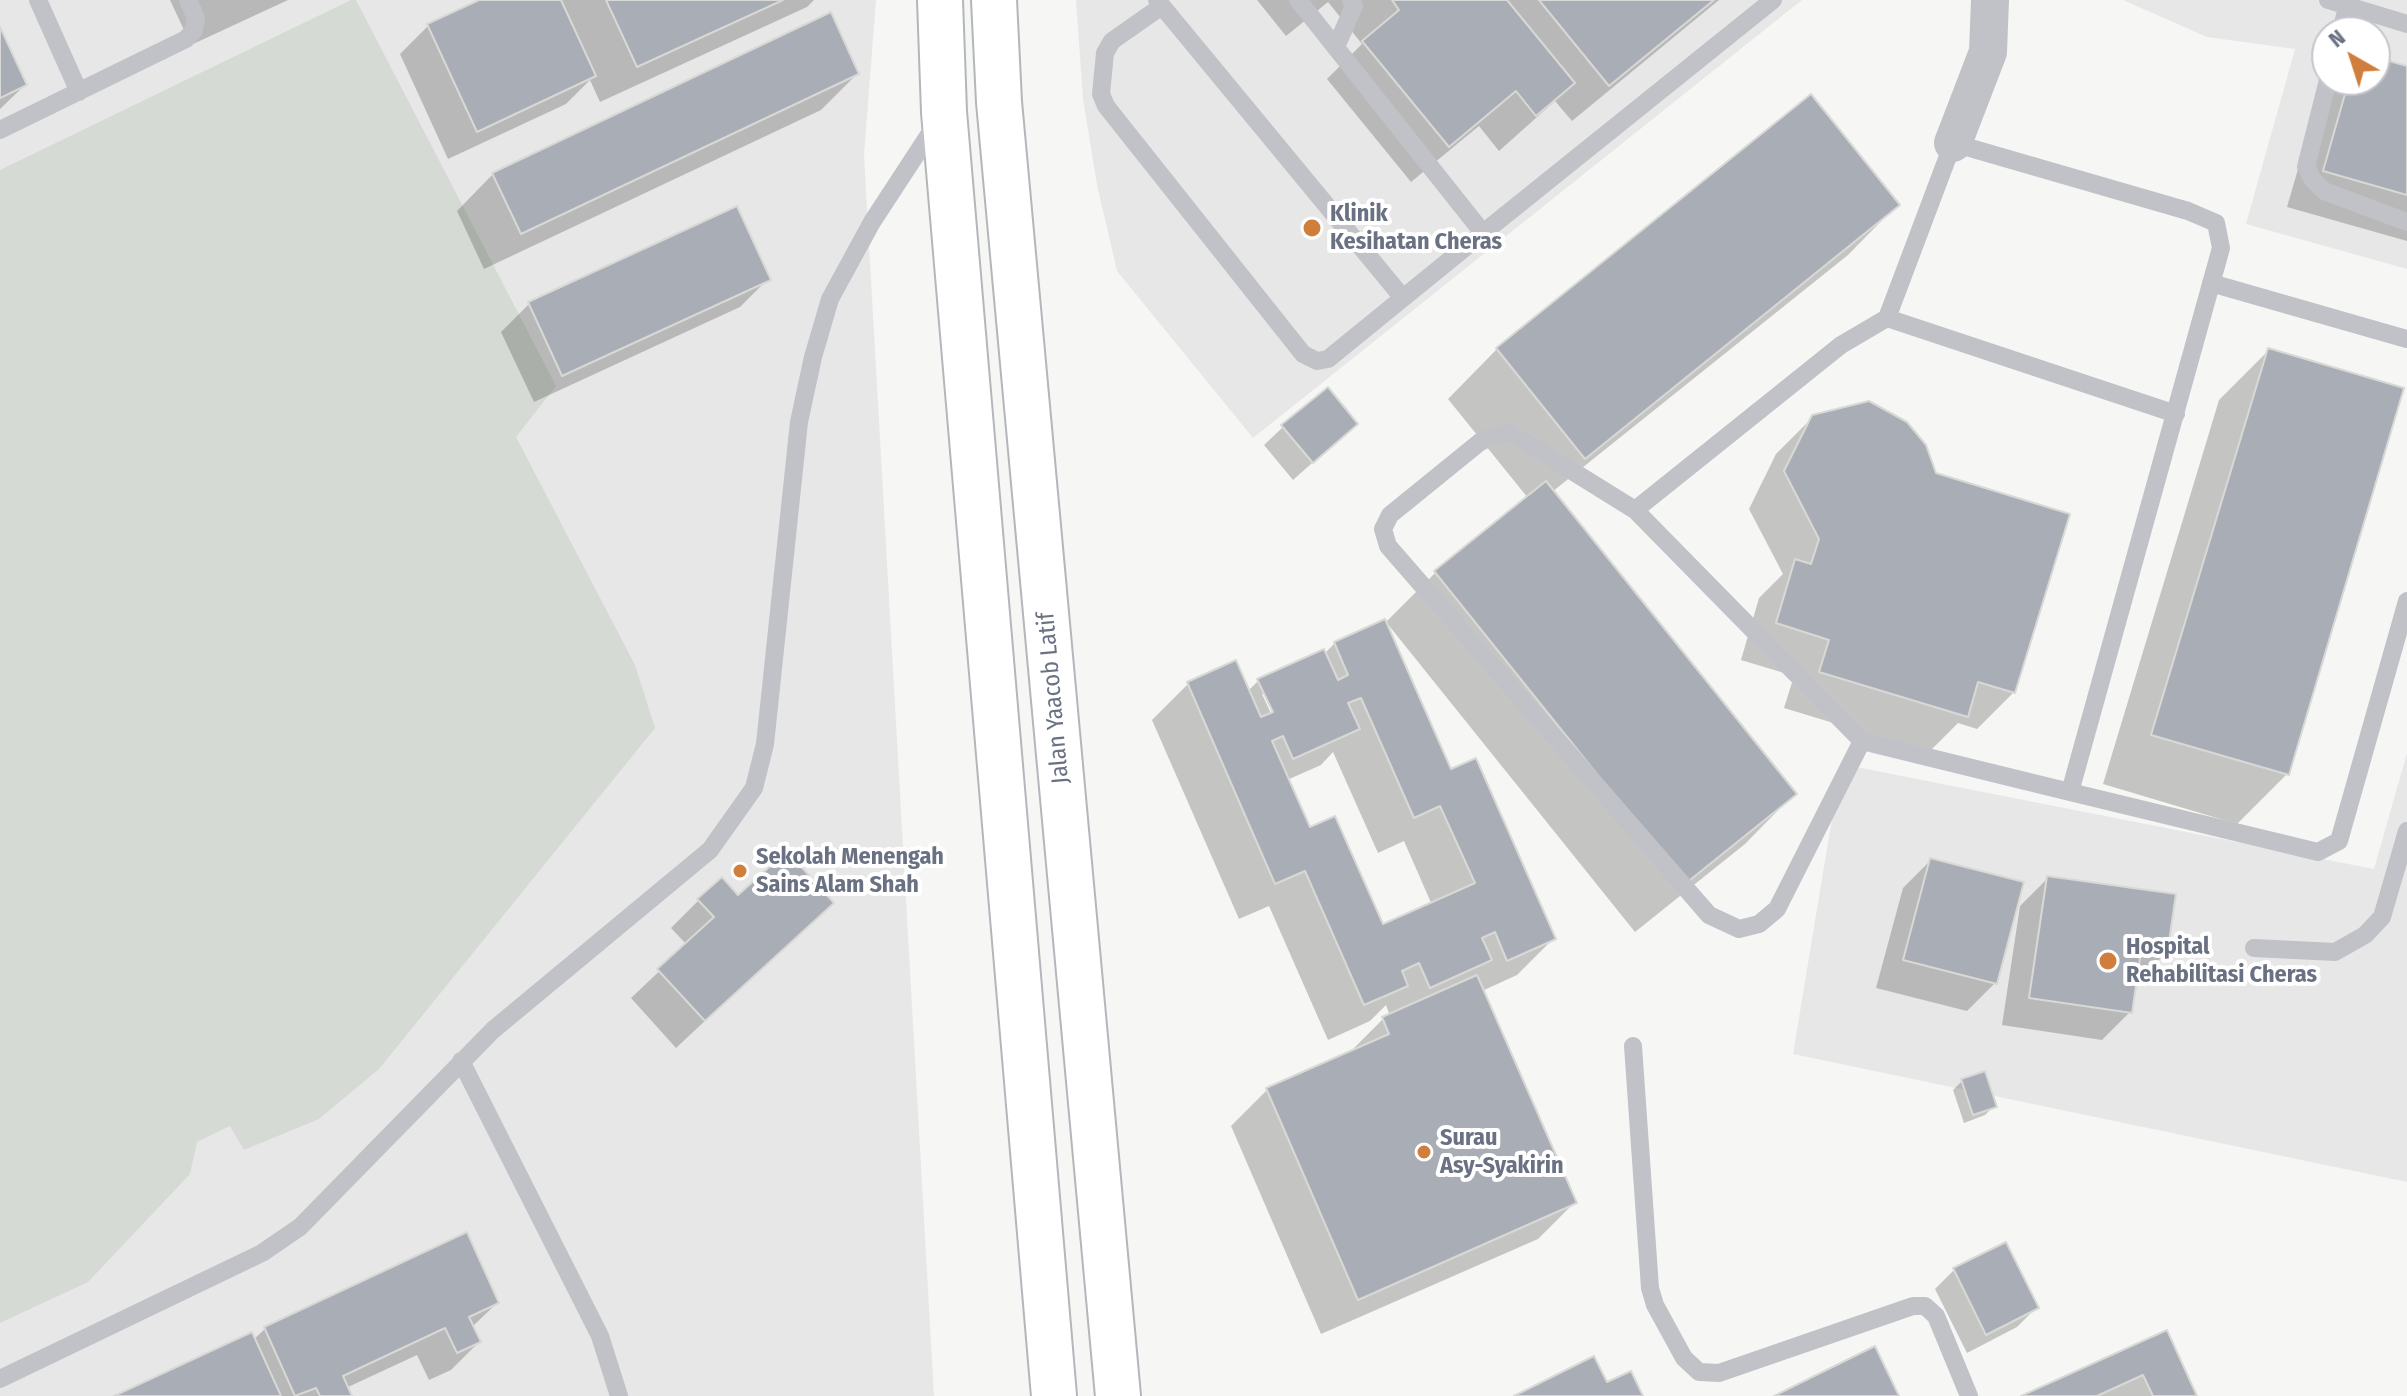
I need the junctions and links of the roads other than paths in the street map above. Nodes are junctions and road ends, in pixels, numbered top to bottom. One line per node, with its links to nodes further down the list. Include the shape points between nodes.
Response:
1 (38, 0): 15 (lane)
2 (188, 0): 15 (lane, via 196,18 186,39)
3 (940, 0): 17 (main road)
4 (994, 0): 38 (main road, Jalan Yaacob Latif, via 999,102)
5 (1298, 0): 14 (lane)
6 (1351, 0): 14 (lane, via 1354,6)
7 (1773, 0): 21 (lane)
8 (1990, 0): 19 (street, via 1988,52)
9 (2328, 0): 11 (lane)
10 (1160, 3): 23 (lane); 23 (lane, via 1112,41 1105,53 1101,94 1303,354 1317,361 1328,359)
11 (2347, 7): 12 (lane); 13 (lane)
12 (2345, 16)
13 (2407, 24)
14 (1336, 47): 21 (lane)
15 (79, 92): 18 (lane)
16 (2324, 96): 20 (lane, via 2306,167 2324,191)
17 (944, 112): 34 (lane, via 872,222 830,299 813,357 799,422 765,744 754,788 710,850); 37 (main road)
18 (0, 130)
19 (1953, 143): 22 (lane, via 2216,223 2221,248); 24 (lane)
20 (2407, 222)
21 (1483, 233): 23 (lane)
22 (2211, 283): 25 (lane); 26 (lane)
23 (1403, 298)
24 (1887, 318): 26 (lane); 27 (lane, via 1841,345)
25 (2407, 339)
26 (2176, 414): 30 (lane)
27 (1635, 510): 29 (lane); 29 (lane, via 1511,433 1497,434 1390,515 1383,529 1388,546 1709,915 1739,929 1759,924 1777,909)
28 (2407, 601): 30 (lane, via 2339,841 2318,852)
29 (1862, 741): 30 (lane)
30 (2070, 792)
31 (2407, 831): 32 (lane, via 2382,917 2365,935 2335,952)
32 (2254, 948)
33 (1633, 1046): 39 (lane, via 1650,1288 1684,1358 1699,1372 1719,1373 1925,1306 1936,1316)
34 (461, 1061): 35 (lane, via 300,1227 262,1253); 36 (lane, via 600,1336)
35 (0, 1379)
36 (619, 1396)
37 (1054, 1396)
38 (1118, 1396)
39 (1969, 1396)

